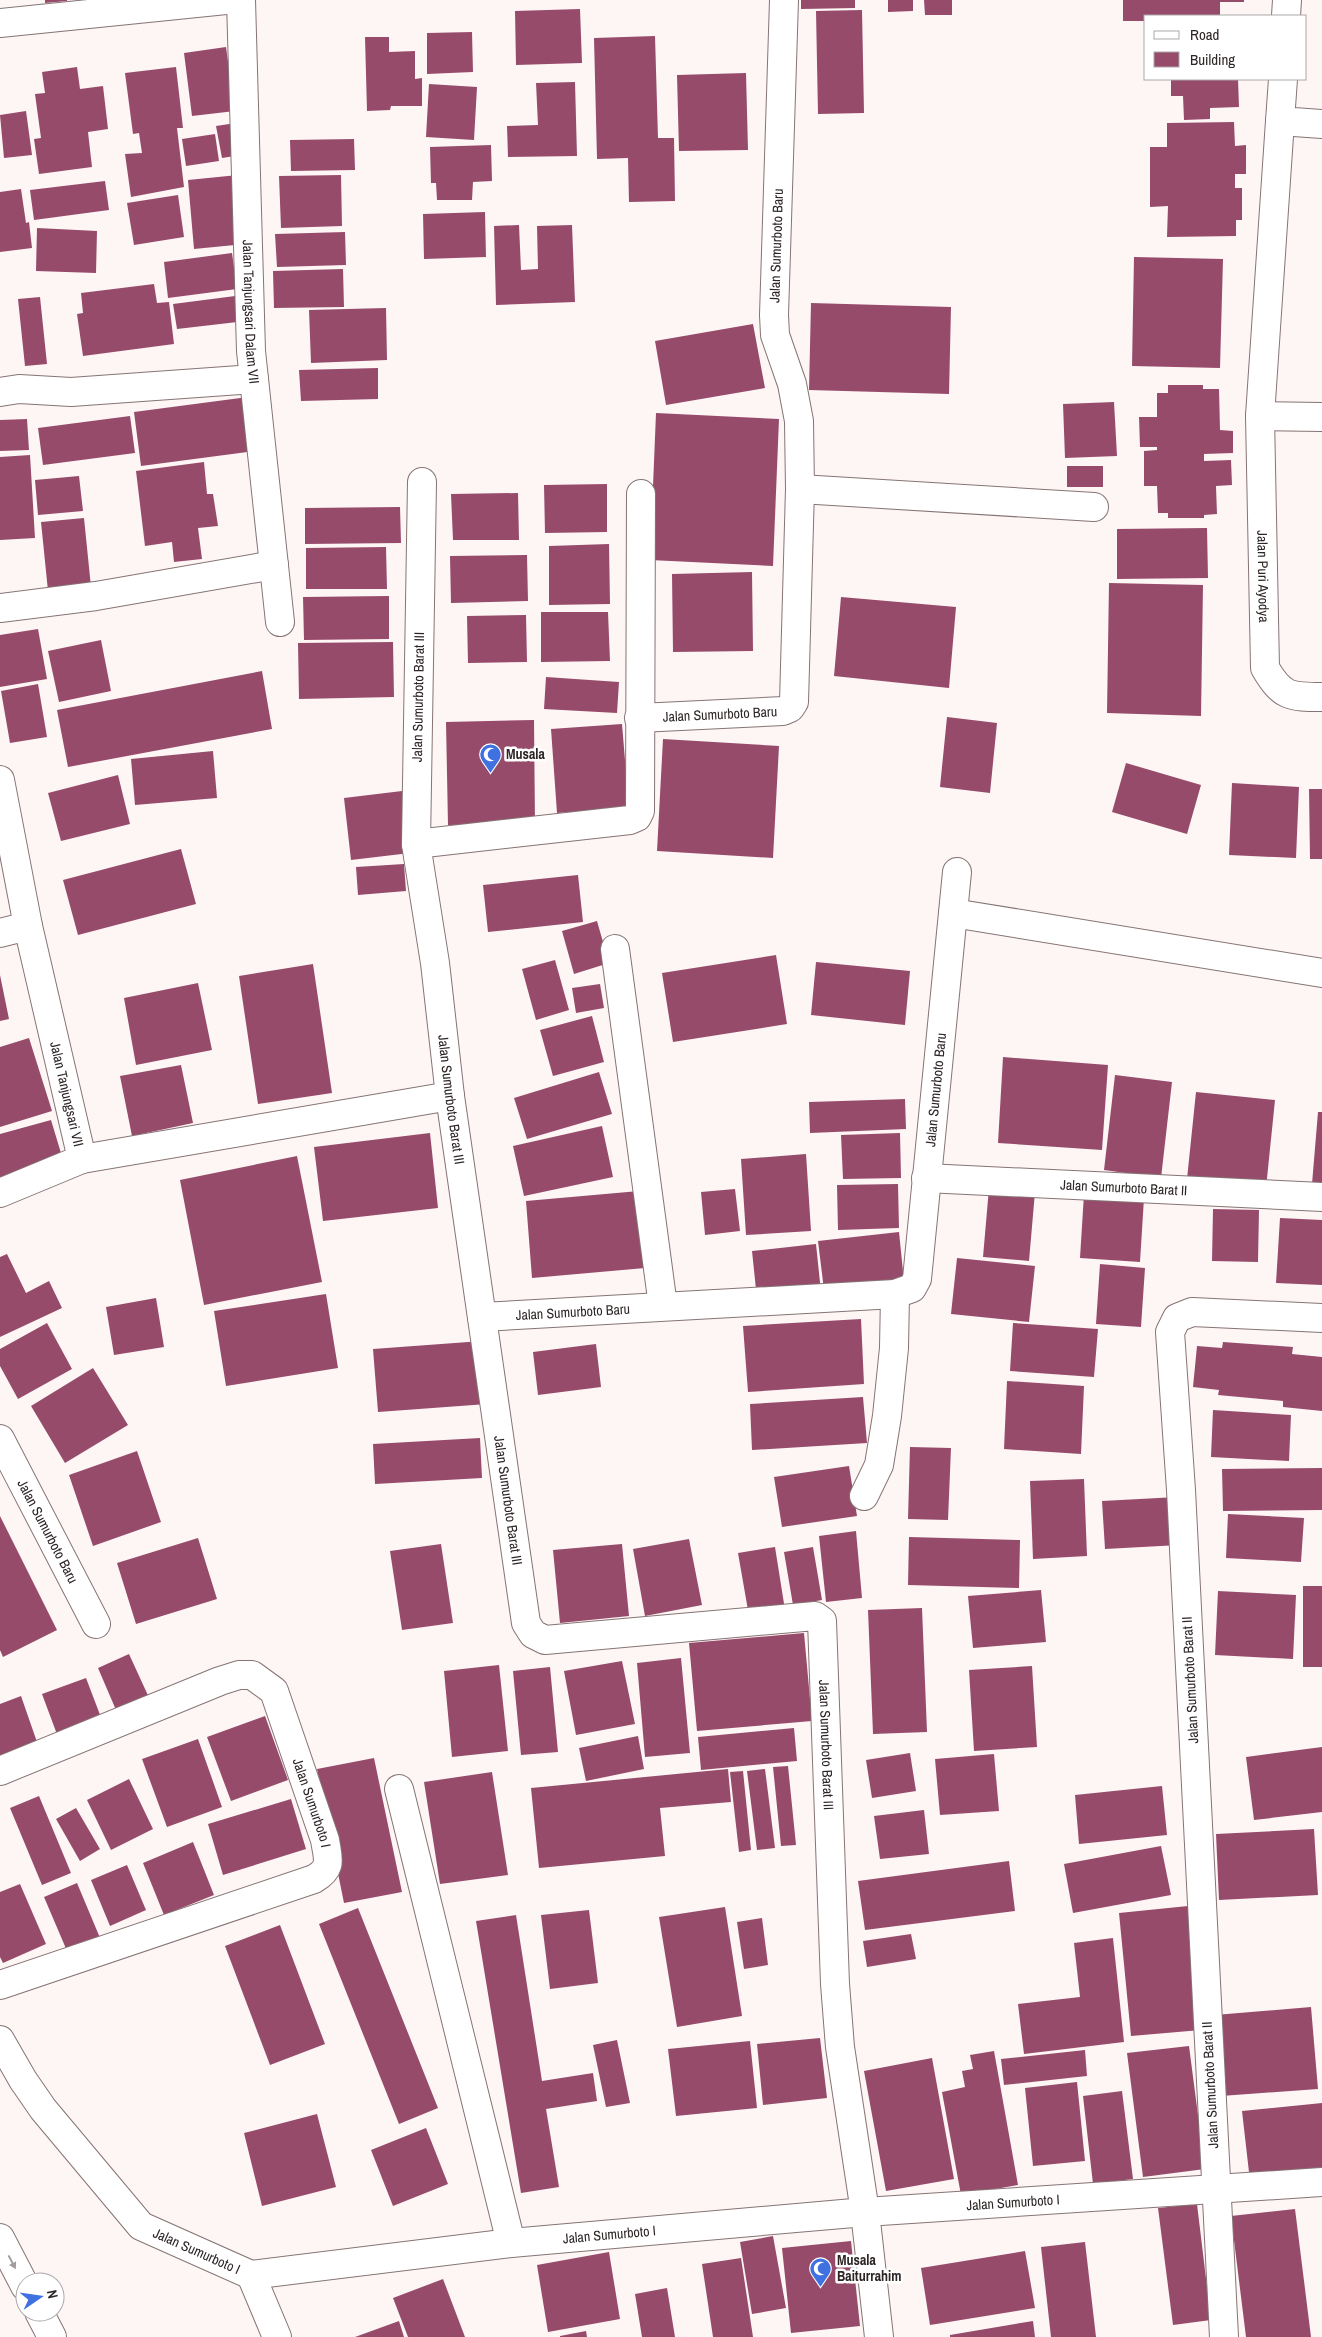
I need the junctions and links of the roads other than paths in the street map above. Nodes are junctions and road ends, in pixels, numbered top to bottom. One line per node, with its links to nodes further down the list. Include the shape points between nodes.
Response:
1 (226, 0): 5 (main road)
2 (241, 0): 11 (main road, Jalan Tanjungsari Dalam VII, via 250,341)
3 (784, 0): 16 (main road, Jalan Sumurboto Baru, via 774,315 775,335 792,384 799,421)
4 (1288, 0): 6 (main road)
5 (184, 2): 7 (main road)
6 (1286, 15)
7 (0, 23)
8 (1283, 80): 9 (main road, Jalan Puri Ayodya)
9 (1280, 121): 10 (main road); 13 (main road, Jalan Puri Ayodya)
10 (1322, 124)
11 (254, 378): 12 (main road, via 71,392 19,389); 19 (main road, Jalan Tanjungsari Dalam VII)
12 (0, 392)
13 (1260, 416): 14 (main road); 22 (main road, Jalan Puri Ayodya, via 1265,668 1274,684 1292,697)
14 (1322, 417)
15 (422, 482): 25 (main road, Jalan Sumurboto Barat III)
16 (800, 489): 18 (main road); 23 (main road, Jalan Sumurboto Baru, via 794,702 790,708 783,711)
17 (641, 494): 23 (main road)
18 (1094, 507)
19 (274, 566): 20 (main road, via 96,596); 21 (main road, Jalan Tanjungsari Dalam VII)
20 (0, 608)
21 (280, 622)
22 (1322, 698)
23 (639, 718): 25 (main road, via 640,811 637,817)
24 (0, 780): 28 (main road, Jalan Tanjungsari VII)
25 (416, 844): 32 (main road, Jalan Sumurboto Barat III, via 438,983)
26 (957, 872): 27 (main road, Jalan Sumurboto Baru)
27 (953, 913): 31 (main road); 34 (main road, Jalan Sumurboto Baru)
28 (28, 926): 29 (main road); 33 (main road, Jalan Tanjungsari VII)
29 (0, 933)
30 (615, 949): 38 (main road)
31 (1322, 973)
32 (450, 1096): 33 (main road, Jalan Tanjungsari VII); 39 (main road, Jalan Sumurboto Barat III)
33 (82, 1159): 35 (main road)
34 (926, 1178): 36 (main road, Jalan Sumurboto Barat II); 37 (main road, Jalan Sumurboto Baru, via 917,1279 912,1288)
35 (0, 1193)
36 (1322, 1197)
37 (895, 1294): 38 (main road, Jalan Sumurboto Baru); 42 (main road, via 894,1348 887,1416 879,1465)
38 (663, 1306): 39 (main road, Jalan Sumurboto Baru)
39 (482, 1317): 50 (main road, Jalan Sumurboto Barat III, via 522,1607 533,1634 545,1640 815,1616 822,1621 835,1993)
40 (1322, 1318): 49 (main road, Jalan Sumurboto Barat II, via 1192,1312 1177,1318 1170,1332)
41 (0, 1438): 43 (main road, Jalan Sumurboto Baru)
42 (864, 1496)
43 (96, 1624)
44 (0, 1771): 46 (main road, Jalan Sumurboto I, via 220,1681 252,1675 274,1691 325,1840 329,1863 324,1873 314,1879)
45 (399, 1789): 52 (main road)
46 (0, 1985)
47 (0, 2040): 54 (main road, Jalan Sumurboto I, via 43,2108 141,2226)
48 (1322, 2182): 49 (main road, Jalan Sumurboto I)
49 (1215, 2190): 50 (main road, Jalan Sumurboto I); 59 (main road, Jalan Sumurboto Barat II)
50 (865, 2212): 52 (main road, Jalan Sumurboto I); 58 (main road)
51 (0, 2238): 53 (main road, one-way to 53)
52 (511, 2243): 54 (main road, Jalan Sumurboto I)
53 (18, 2272)
54 (251, 2275): 57 (main road)
55 (44, 2322): 56 (main road)
56 (52, 2337)
57 (277, 2337)
58 (879, 2337)
59 (1224, 2337)

